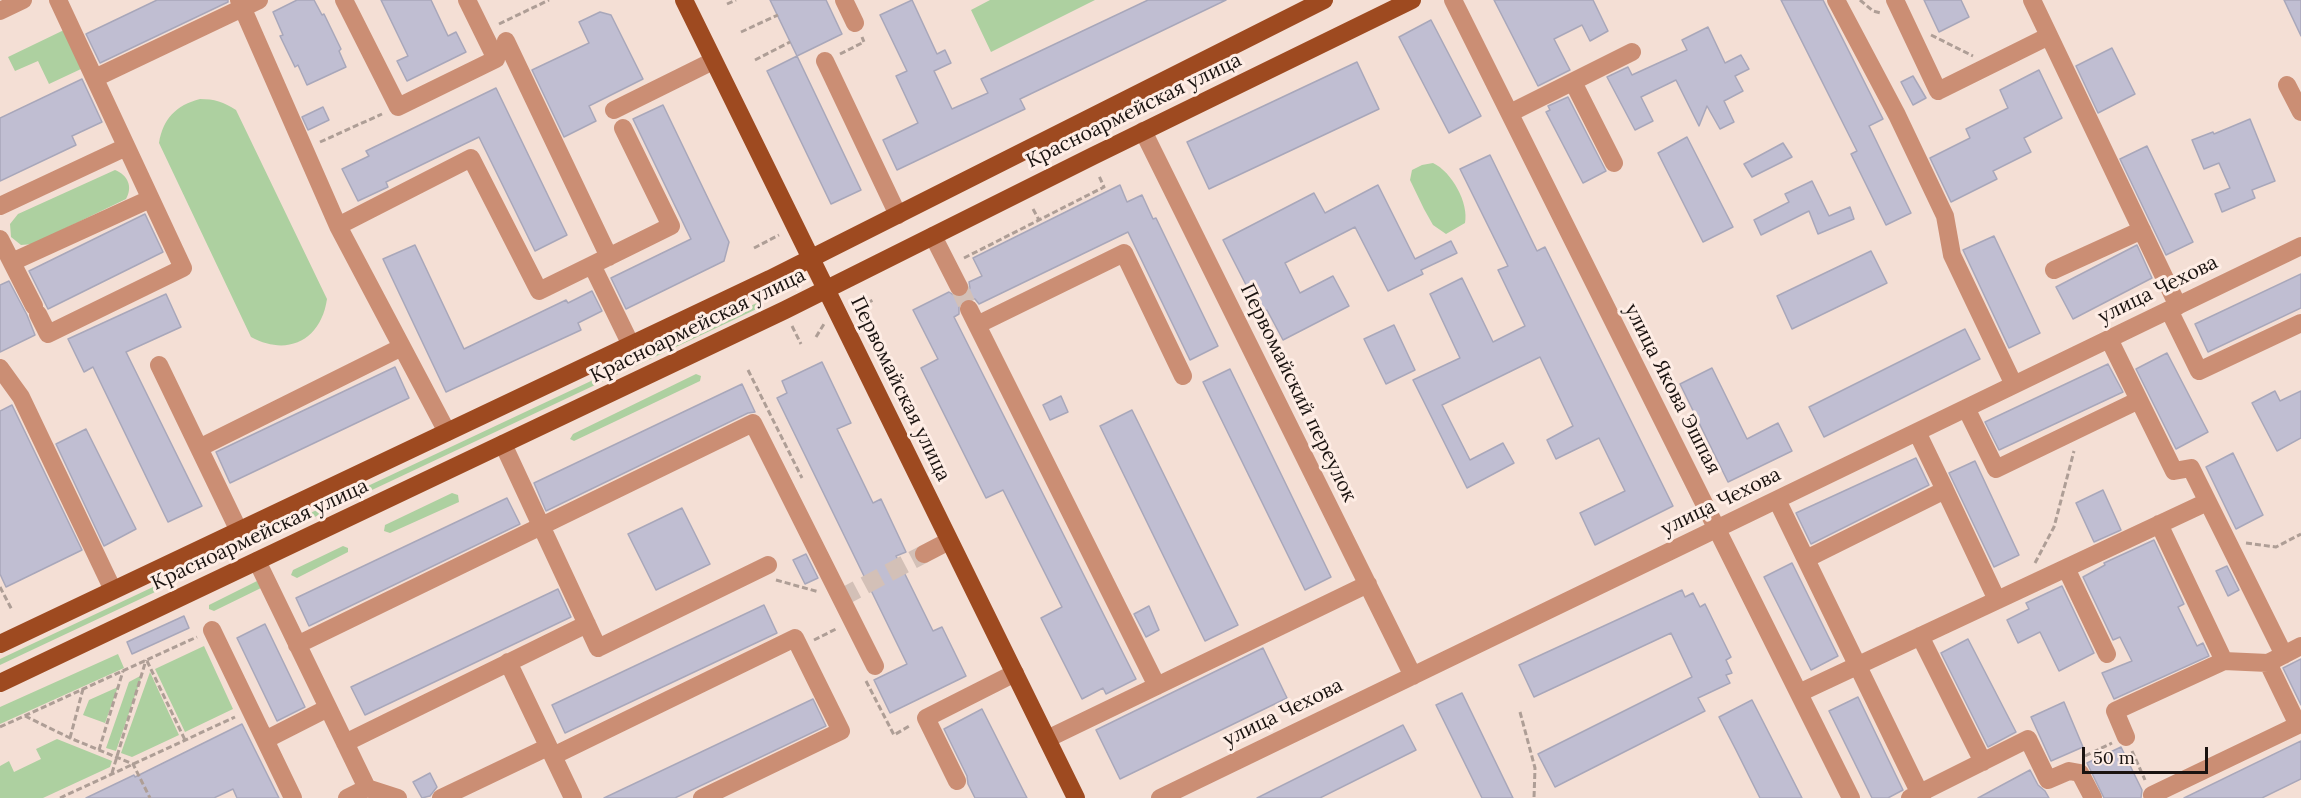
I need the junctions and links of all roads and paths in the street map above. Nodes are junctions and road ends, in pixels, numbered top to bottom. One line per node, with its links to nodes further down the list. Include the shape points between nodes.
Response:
1 (23, 0): 18 (street)
2 (58, 0): 30 (street)
3 (259, 0): 16 (street)
4 (344, 0): 33 (street)
5 (467, 0): 21 (street)
6 (549, 0): 21 (path)
7 (684, 0): 28 (main road, Первомайская улица)
8 (736, 0): 17 (path)
9 (844, 0): 20 (street)
10 (1324, 0): 46 (main road, Красноармейская улица)
11 (1412, 0): 38 (main road, Красноармейская улица)
12 (1454, 0): 36 (street, улица Якова Эшпая)
13 (1836, 0): 77 (street, via 1913,131 1945,216 1952,255)
14 (1895, 0): 23 (street, via 1938,91)
15 (2032, 0): 23 (street)
16 (240, 4): 30 (street); 40 (street)
17 (727, 4)
18 (0, 11)
19 (777, 15): 22 (path)
20 (855, 23): 29 (path, via 864,42)
21 (482, 32): 33 (street, via 496,59)
22 (741, 32)
23 (2049, 36): 49 (street)
24 (506, 41): 55 (street)
25 (790, 42): 27 (path)
26 (1632, 52): 31 (street)
27 (755, 60)
28 (713, 61): 34 (street); 56 (main road, Первомайская улица)
29 (825, 61): 46 (street)
30 (95, 78): 39 (street)
31 (1573, 82): 36 (street); 41 (street)
32 (2288, 85): 35 (street)
33 (398, 107): 40 (path)
34 (614, 110)
35 (2301, 112)
36 (1510, 113): 90 (street, улица Якова Эшпая)
37 (623, 128): 55 (street, via 671,226)
38 (1143, 131): 51 (main road, Красноармейская улица); 101 (street, Первомайский переулок)
39 (126, 147): 43 (street); 44 (street)
40 (304, 149): 48 (street)
41 (1614, 164)
42 (1099, 176): 47 (path, via 1104,186)
43 (150, 199): 57 (street); 57 (street, via 183,268 48,334)
44 (0, 206)
45 (1033, 209): 47 (path)
46 (898, 215): 56 (main road, Красноармейская улица)
47 (1039, 220): 59 (path)
48 (338, 226): 58 (street, via 471,158 539,291); 73 (street)
49 (2142, 230): 60 (street); 65 (street)
50 (779, 235): 54 (path)
51 (933, 236): 59 (street); 62 (main road, Красноармейская улица)
52 (0, 239): 57 (street)
53 (2301, 246): 65 (street, улица Чехова)
54 (754, 248)
55 (609, 257): 58 (street)
56 (810, 259): 62 (main road, Первомайская улица); 72 (main road, Красноармейская улица)
57 (12, 262)
58 (592, 265): 72 (street)
59 (948, 266): 61 (street)
60 (2054, 270)
61 (958, 287)
62 (826, 289): 83 (main road, Красноармейская улица); 94 (main road, Первомайская улица)
63 (873, 300): 64 (path)
64 (859, 307)
65 (2174, 308): 66 (street, via 2199,371); 70 (street, улица Чехова)
66 (2301, 323)
67 (824, 324): 69 (path)
68 (792, 326): 71 (path)
69 (816, 337)
70 (2109, 339): 77 (street, улица Чехова); 78 (street)
71 (801, 344)
72 (632, 345): 81 (main road, Красноармейская улица)
73 (402, 347): 81 (street); 84 (street)
74 (159, 365): 84 (street)
75 (0, 368): 104 (street, via 21,397)
76 (1183, 376): 127 (street, via 1124,253 973,317)
77 (2014, 385): 79 (street, улица Чехова)
78 (2139, 400): 80 (street); 87 (street, via 2174,471 2191,468)
79 (1966, 408): 80 (street, via 1996,469); 82 (street, улица Чехова)
80 (2080, 429): 103 (path, via 2054,527)
81 (447, 432): 91 (main road, Красноармейская улица)
82 (1917, 432): 85 (street); 86 (street, улица Чехова)
83 (503, 444): 89 (street); 97 (main road, Красноармейская улица)
84 (200, 448): 91 (street)
85 (1945, 490): 96 (street); 106 (street)
86 (1777, 500): 90 (street, улица Чехова); 96 (street)
87 (2207, 501): 88 (street); 93 (street)
88 (2159, 524): 99 (street); 119 (street)
89 (541, 526): 105 (street, via 753,423); 109 (street); 113 (street)
90 (1717, 529): 125 (street, улица Чехова); 129 (street, улица Якова Эшпая)
91 (239, 531): 104 (main road, Красноармейская улица)
92 (2301, 534): 93 (path, via 2276,547)
93 (2227, 540): 117 (street)
94 (949, 541): 95 (street); 124 (main road, Первомайская улица)
95 (924, 555)
96 (1806, 560): 121 (street)
97 (257, 561): 113 (street); 126 (main road, Красноармейская улица)
98 (768, 565): 100 (street)
99 (2066, 568): 103 (street); 116 (street)
100 (751, 573): 105 (path); 109 (street, via 598,648)
101 (1368, 584): 125 (street, Первомайский переулок); 127 (street)
102 (0, 586): 107 (path)
103 (2022, 588): 106 (street)
104 (113, 590): 112 (main road, Красноармейская улица)
105 (841, 598): 108 (street)
106 (1997, 600): 111 (street)
107 (12, 610)
108 (852, 621): 115 (path); 122 (street)
109 (586, 624): 120 (street)
110 (212, 630): 118 (path); 131 (street)
111 (1920, 636): 121 (street); 145 (street)
112 (0, 644)
113 (297, 645): 130 (street)
114 (2301, 646): 117 (street)
115 (799, 647): 143 (street, via 795,639); 159 (street, via 842,731)
116 (2107, 654)
117 (2276, 659): 119 (street); 135 (street)
118 (146, 660): 123 (path); 139 (path); 144 (path)
119 (2224, 661): 136 (street, via 2115,711)
120 (508, 662): 141 (street); 143 (street)
121 (1858, 665): 129 (street); 151 (street)
122 (875, 666)
123 (123, 671): 128 (path); 142 (path)
124 (1015, 673): 138 (main road, Первомайская улица); 148 (street, via 926,718)
125 (1413, 676): 161 (street, улица Чехова)
126 (0, 683)
127 (1157, 686): 138 (street)
128 (83, 689): 133 (path); 137 (path)
129 (1799, 693): 163 (street, улица Якова Эшпая)
130 (328, 708): 140 (street); 141 (street)
131 (251, 710): 139 (path); 140 (street)
132 (1520, 712): 162 (path, via 1535,768)
133 (25, 716): 134 (path); 137 (path)
134 (0, 727)
135 (2299, 728): 150 (street)
136 (2126, 737): 150 (path)
137 (70, 738): 142 (path)
138 (1047, 739): 160 (main road, Первомайская улица)
139 (185, 740): 146 (path)
140 (265, 740): 154 (street)
141 (345, 743): 149 (street)
142 (99, 750): 144 (path)
143 (550, 752): 157 (street); 158 (street)
144 (118, 758): 146 (path); 147 (path)
145 (1983, 762): 151 (street); 164 (street, via 2028,739 2049,780 2068,771 2080,773)
146 (133, 764): 147 (path); 153 (path)
147 (112, 774): 152 (path)
148 (957, 781)
149 (367, 788): 155 (street); 156 (street)
150 (2152, 795)
151 (1917, 796)
152 (60, 798)
153 (150, 798)
154 (293, 798)
155 (347, 798)
156 (398, 798)
157 (441, 798)
158 (573, 798)
159 (702, 798)
160 (1076, 798)
161 (1160, 798)
162 (1534, 798)
163 (1851, 798)
164 (2093, 798)

